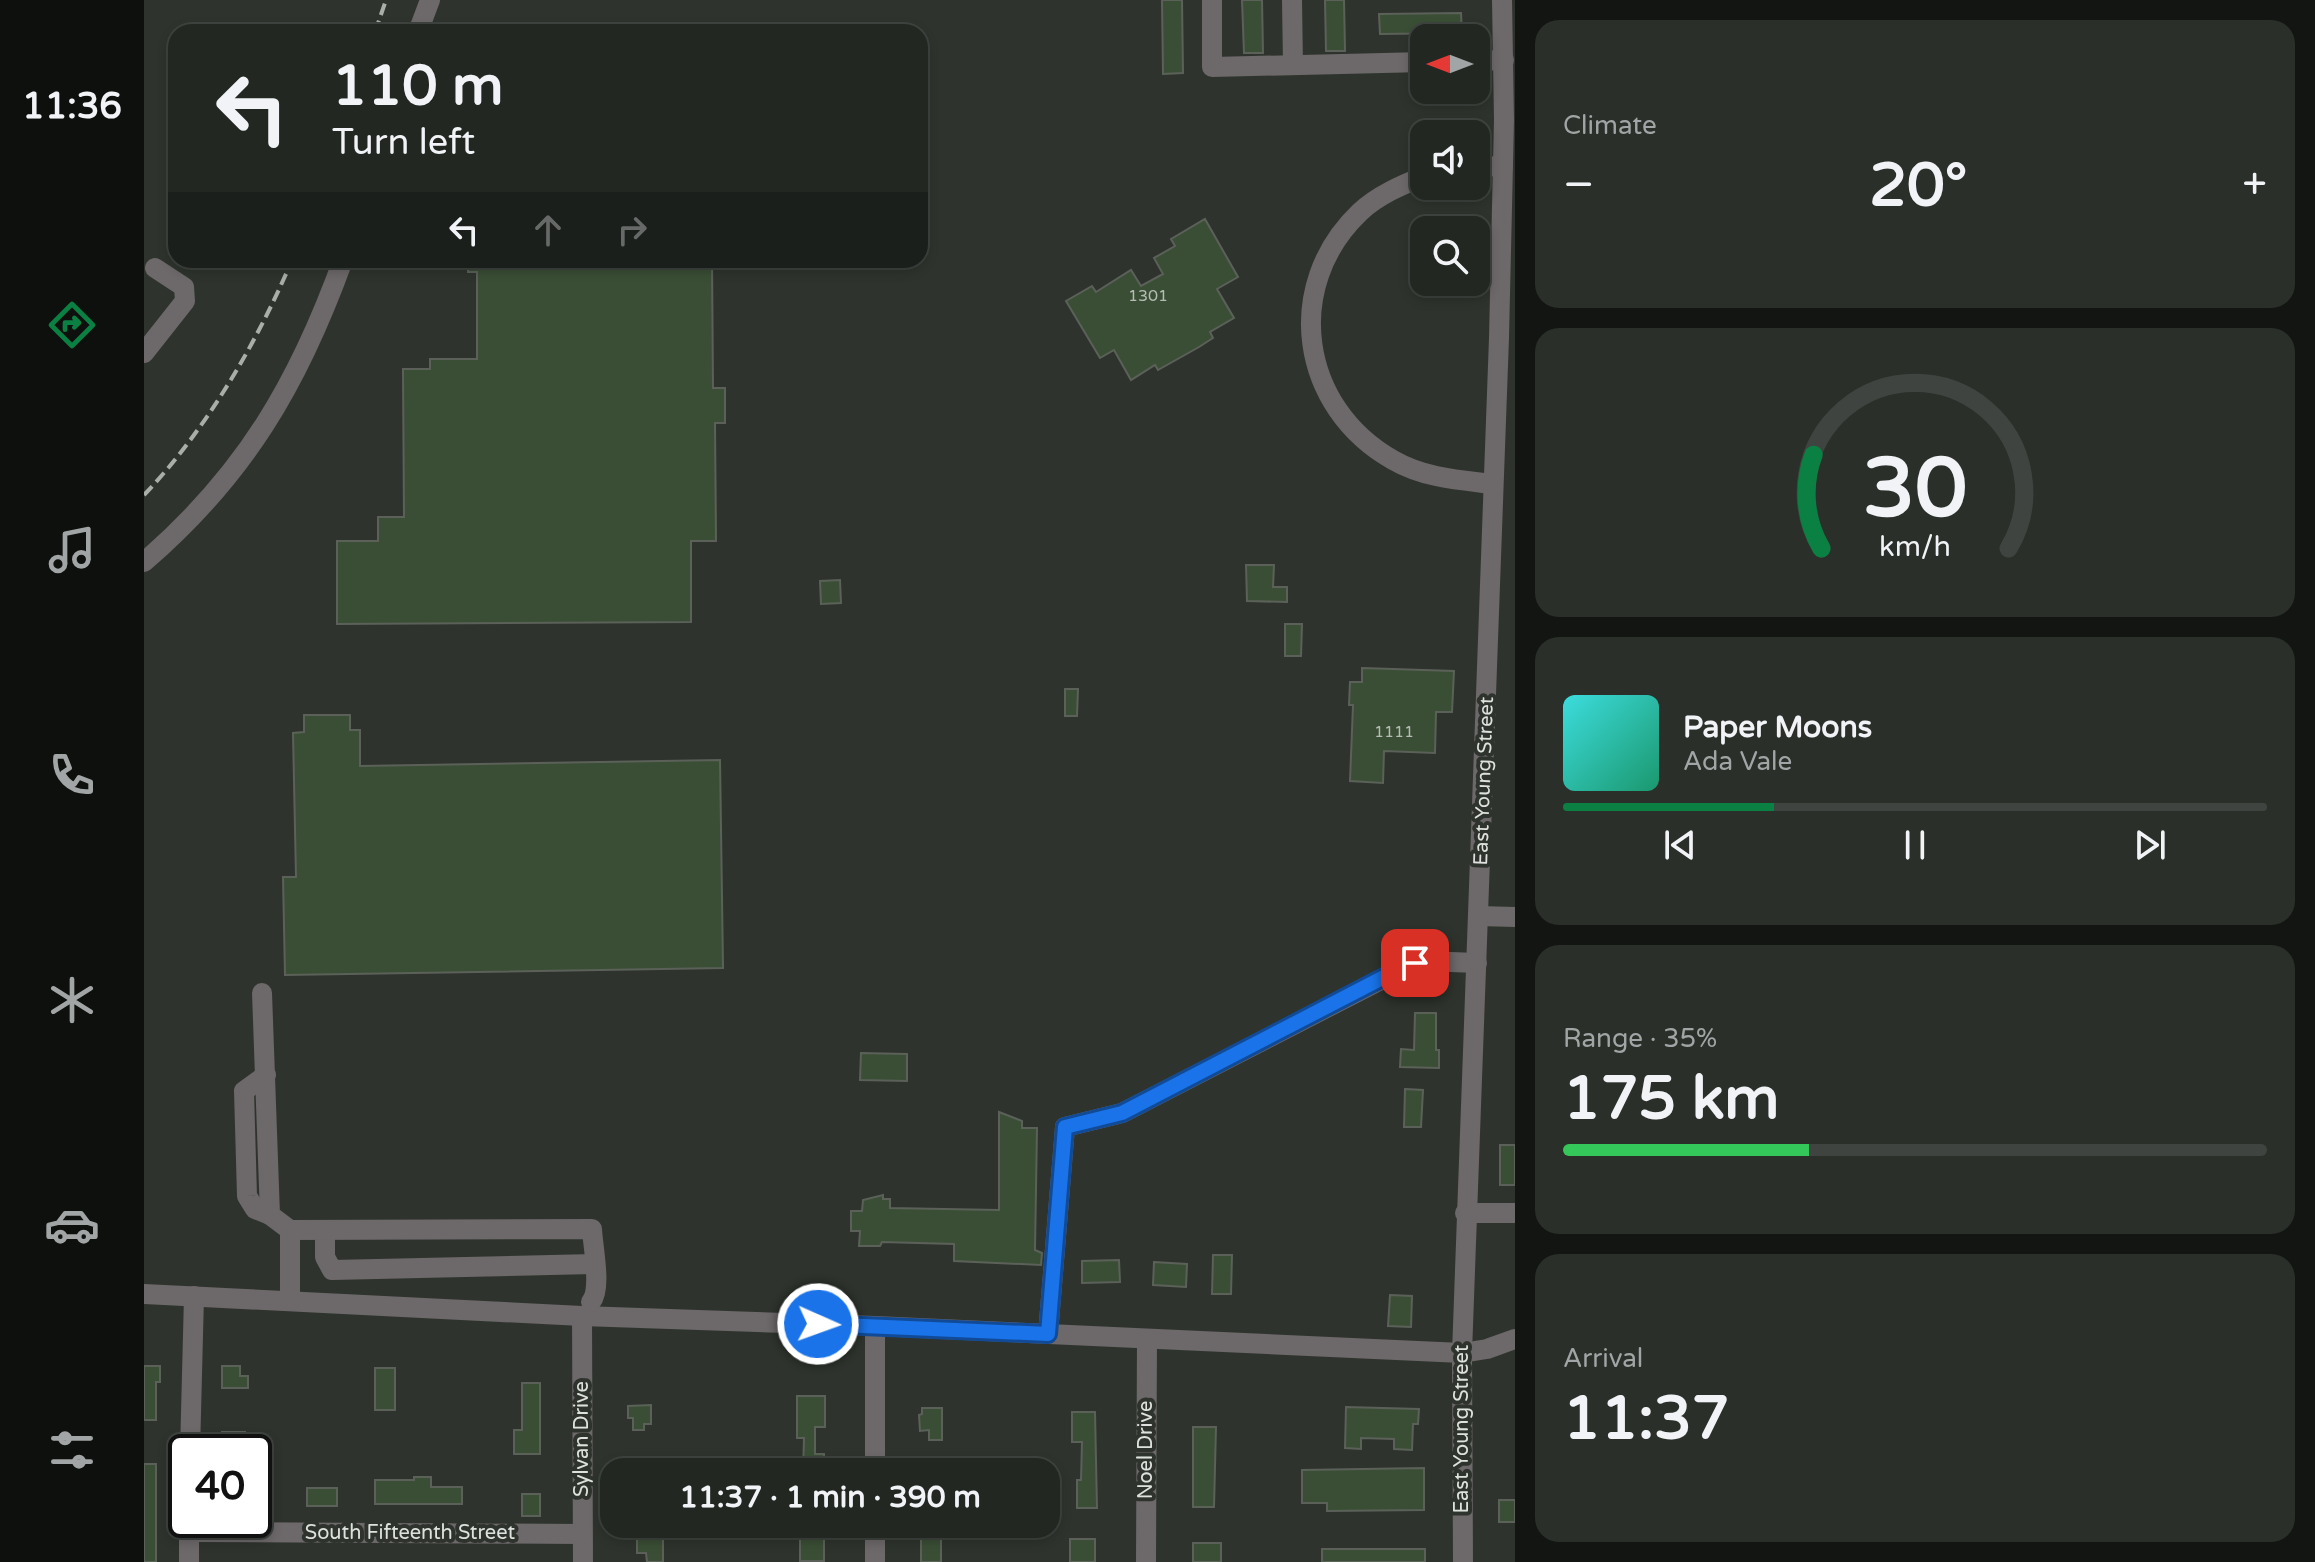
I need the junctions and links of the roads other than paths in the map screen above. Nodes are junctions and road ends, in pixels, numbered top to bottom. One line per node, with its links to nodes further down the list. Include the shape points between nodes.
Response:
1 (430, 0): 5 (street)
2 (1212, 0): 9 (street, via 1212,67)
3 (1292, 0): 9 (street)
4 (1502, 0): 7 (street, East Young Street)
5 (421, 24)
6 (1490, 60): 7 (street)
7 (1504, 60): 11 (street, East Young Street)
8 (1410, 62): 9 (street)
9 (1293, 65)
10 (1490, 166): 11 (street)
11 (1503, 166): 15 (street, East Young Street)
12 (1410, 183): 17 (street, via 1361,211 1326,257 1312,296 1316,364 1331,401 1380,452 1422,473)
13 (155, 268): 16 (street, via 184,287 185,301)
14 (340, 268): 18 (street, via 308,349 267,423 222,484)
15 (1507, 338): 17 (street, East Young Street)
16 (144, 353)
17 (1493, 484): 19 (street, East Young Street)
18 (144, 562)
19 (1479, 916): 20 (street); 21 (street, East Young Street)
20 (1515, 917)
21 (1477, 963): 23 (street, East Young Street); 33 (street, via 1425,961 1406,967 1122,1113 1065,1127)
22 (262, 993): 25 (street, via 270,1215)
23 (1465, 1213): 24 (street); 36 (street, East Young Street)
24 (1515, 1213)
25 (290, 1230): 26 (street); 30 (street)
26 (325, 1230): 27 (street, via 325,1257 332,1270); 27 (street, Sylvan Drive, via 592,1229)
27 (594, 1267): 31 (street, Sylvan Drive)
28 (144, 1294): 29 (street)
29 (194, 1296): 30 (street); 37 (street)
30 (290, 1301): 31 (street)
31 (588, 1311): 32 (street); 40 (street, Sylvan Drive)
32 (875, 1326): 33 (street); 38 (street)
33 (1048, 1334): 34 (street)
34 (1147, 1339): 36 (street); 46 (street, Noel Drive)
35 (1515, 1339): 36 (street)
36 (1462, 1353): 47 (street, East Young Street)
37 (190, 1434)
38 (875, 1458)
39 (272, 1528): 40 (street, South Fifteenth Street)
40 (582, 1534): 44 (street, Sylvan Drive)
41 (189, 1538): 43 (street)
42 (875, 1538): 45 (street)
43 (189, 1562)
44 (583, 1562)
45 (875, 1562)
46 (1146, 1562)
47 (1463, 1562)

